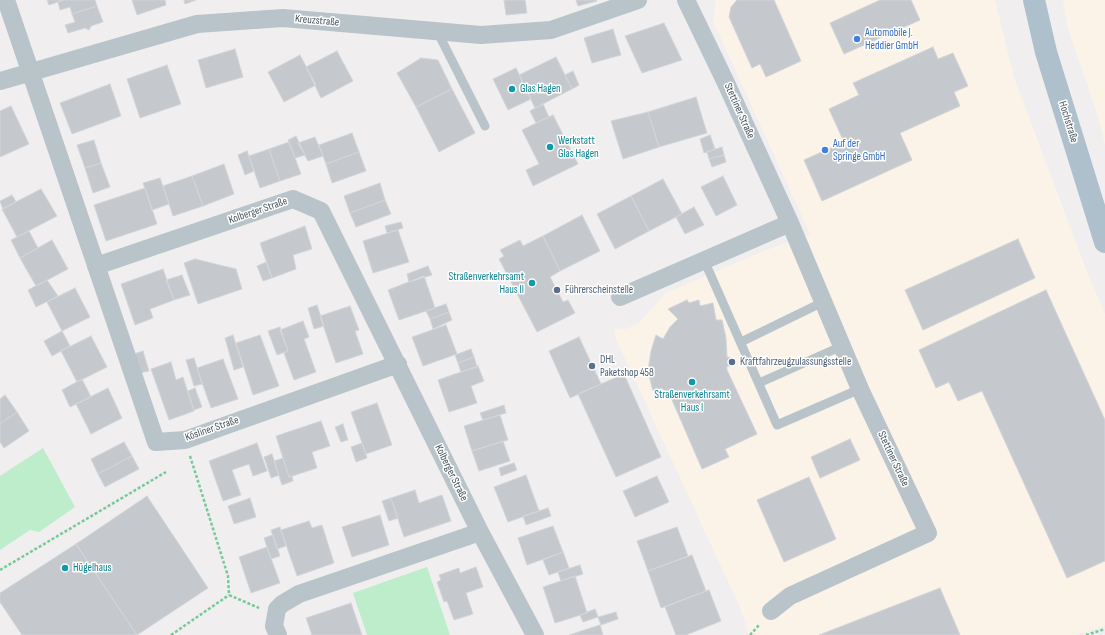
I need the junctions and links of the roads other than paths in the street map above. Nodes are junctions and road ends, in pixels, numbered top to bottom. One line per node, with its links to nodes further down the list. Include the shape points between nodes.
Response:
1 (6, 0): 6 (street)
2 (638, 0): 5 (street, Kreuzstraße, via 551,30 481,34)
3 (686, 0): 9 (street, Stettiner Straße)
4 (1034, 0): 10 (main road, Hochstraße, via 1046,52)
5 (437, 31): 6 (street, Kreuzstraße, via 283,18 198,24); 8 (lane)
6 (30, 71): 7 (street, Kreuzstraße); 12 (street)
7 (0, 81)
8 (486, 126)
9 (790, 223): 11 (street); 14 (street, Stettiner Straße)
10 (1105, 242)
11 (704, 260): 13 (street); 15 (lane)
12 (96, 266): 17 (street, Kolberger Straße, via 293,199 321,211); 17 (street, Kösliner Straße, via 156,442 185,440)
13 (620, 297)
14 (823, 302): 15 (lane); 16 (street, Stettiner Straße)
15 (741, 342): 18 (lane)
16 (842, 346): 18 (lane); 19 (street, Stettiner Straße)
17 (398, 364): 20 (street, Kolberger Straße)
18 (759, 383): 19 (lane, via 777,425)
19 (860, 389): 21 (street, Stettiner Straße, via 928,533 790,596)
20 (480, 532): 22 (street, via 299,594 282,604 276,615 274,626); 23 (street, Kolberger Straße)
21 (771, 611)
22 (278, 635)
23 (535, 635)

